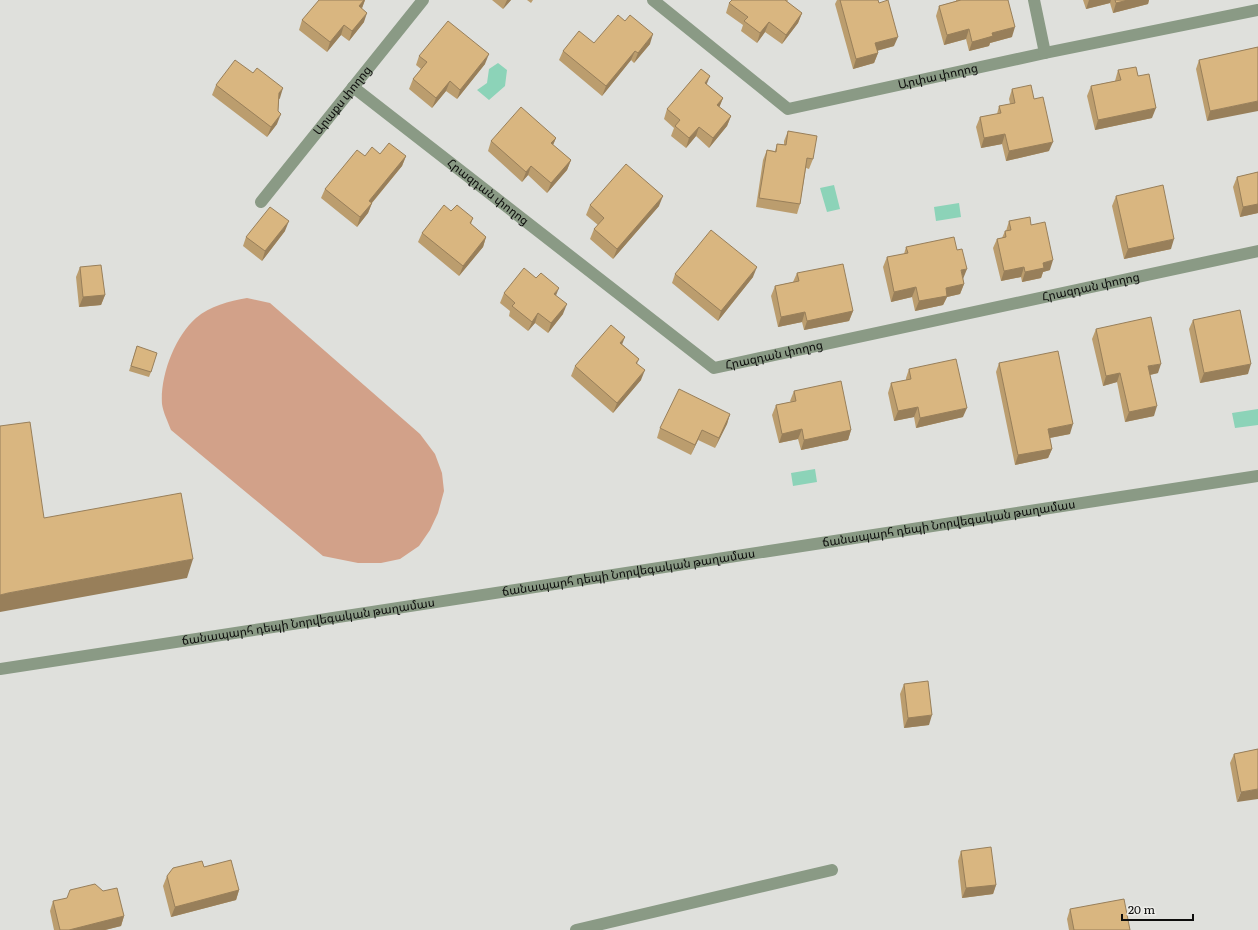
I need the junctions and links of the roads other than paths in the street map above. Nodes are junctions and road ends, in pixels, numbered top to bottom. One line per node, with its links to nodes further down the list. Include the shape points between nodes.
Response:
1 (423, 0): 6 (street, Արաքս փողոց)
2 (653, 0): 5 (street, Արփա փողոց, via 788,109)
3 (1034, 0): 5 (street)
4 (1258, 10): 5 (street, Արփա փողոց)
5 (1045, 53)
6 (353, 88): 7 (street, Արաքս փողոց); 8 (street, Հրազդան փողոց, via 714,368)
7 (262, 202)
8 (1258, 251)
9 (1258, 476): 10 (street, ճանապարհ դեպի Նորվեգական թաղամաս)
10 (0, 669)
11 (832, 870): 12 (street)
12 (576, 930)

